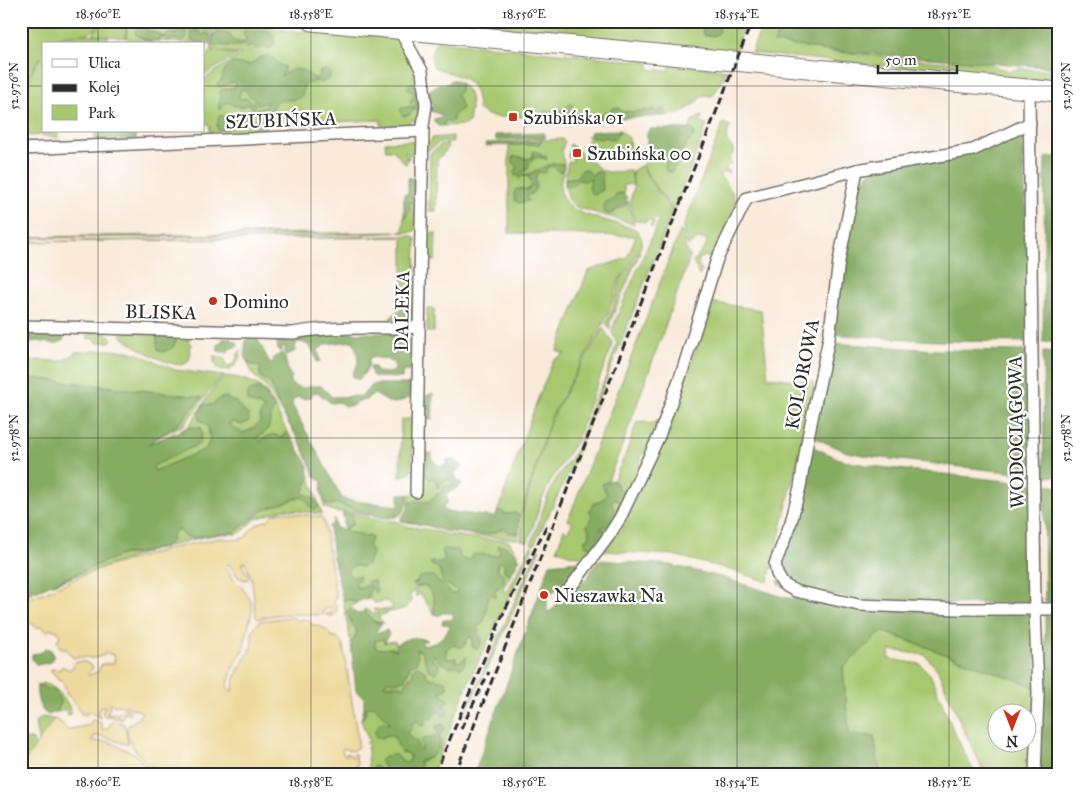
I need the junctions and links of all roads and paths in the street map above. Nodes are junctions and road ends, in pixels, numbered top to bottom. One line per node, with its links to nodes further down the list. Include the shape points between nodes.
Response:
1 (312, 21): 2 (main road)
2 (399, 29): 3 (main road); 6 (street, DALEKA, via 422,71 426,105)
3 (1029, 89): 4 (main road); 5 (street, WODOCIĄGOWA)
4 (1059, 92)
5 (1030, 123): 8 (street, via 973,150); 14 (street, WODOCIĄGOWA)
6 (423, 131): 7 (street, SZUBIŃSKA); 10 (street, DALEKA)
7 (21, 149)
8 (857, 170): 12 (street, via 747,198 717,259 659,436 620,518); 14 (street, KOLOROWA, via 800,487 792,522 775,564 776,571 781,581 795,591 860,605)
9 (21, 326): 10 (street, BLISKA, via 294,333 315,328)
10 (419, 327): 11 (street, DALEKA)
11 (416, 492)
12 (567, 592)
13 (1059, 609): 14 (street)
14 (1034, 610): 15 (street, WODOCIĄGOWA, via 1038,693)
15 (1035, 774)

